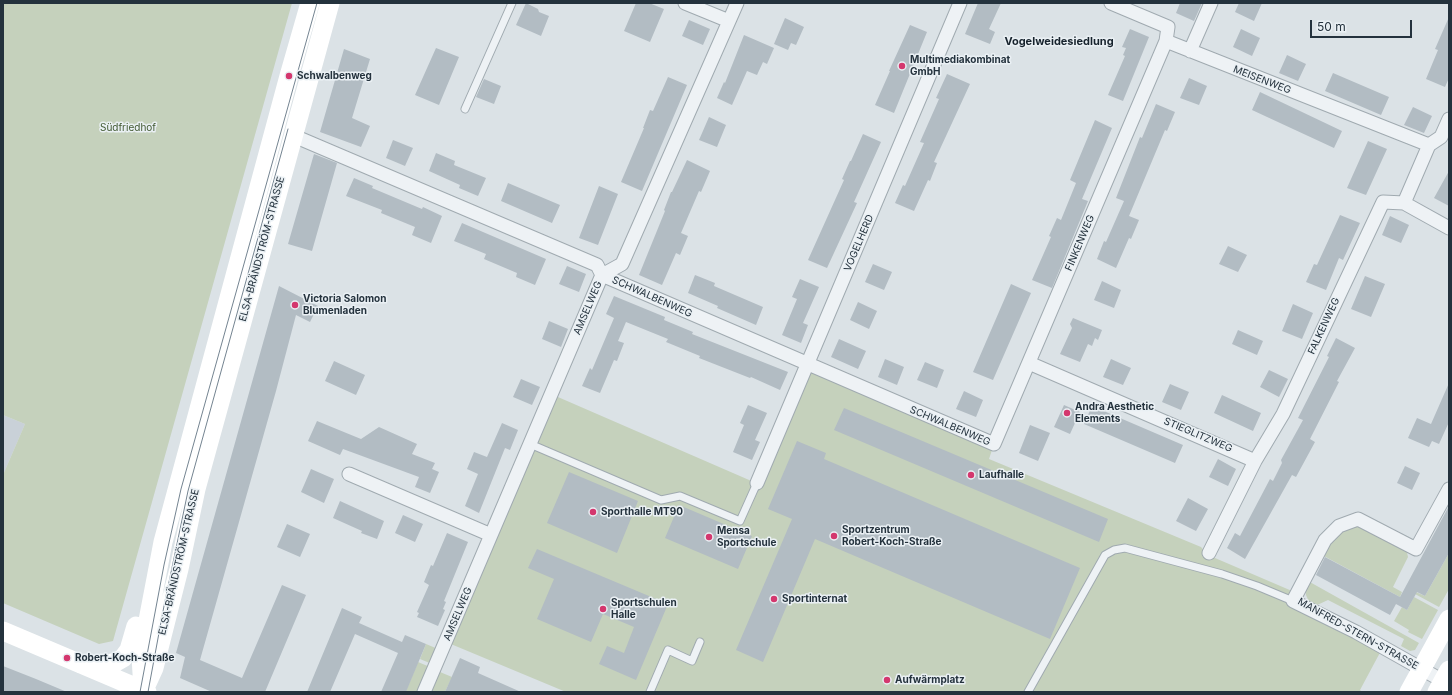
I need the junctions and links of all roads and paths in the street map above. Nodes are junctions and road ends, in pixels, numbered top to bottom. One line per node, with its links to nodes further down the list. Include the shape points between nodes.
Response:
1 (310, 3): 28 (street, ELSA-BRÄNDSTRÖM-STRASSE)
2 (330, 3): 14 (street, ELSA-BRÄNDSTRÖM-STRASSE)
3 (512, 3): 12 (lane)
4 (685, 3): 9 (street)
5 (737, 3): 9 (street, AMSELWEG)
6 (960, 3): 20 (street, VOGELHERD)
7 (1111, 3): 10 (street, via 1168,27)
8 (1211, 3): 11 (street)
9 (729, 21): 18 (street, AMSELWEG, via 622,264)
10 (1166, 41): 11 (street, MEISENWEG); 19 (street, FINKENWEG)
11 (1190, 51): 15 (street, MEISENWEG)
12 (465, 109)
13 (1449, 119): 15 (street, via 1441,137)
14 (294, 136): 18 (street, SCHWALBENWEG, via 598,265); 37 (street, ELSA-BRÄNDSTRÖM-STRASSE, via 196,489 179,569 154,668)
15 (1429, 145): 16 (street)
16 (1404, 203): 17 (street); 23 (street, FALKENWEG, via 1383,202 1283,414)
17 (1449, 228)
18 (602, 276): 20 (street, SCHWALBENWEG); 21 (street, AMSELWEG)
19 (1030, 363): 22 (street, FINKENWEG); 23 (street, STIEGLITZWEG)
20 (807, 365): 22 (street, SCHWALBENWEG); 25 (street, VOGELHERD)
21 (530, 444): 25 (lane, via 661,500 680,496 740,521); 27 (street, AMSELWEG)
22 (994, 444)
23 (1256, 460): 29 (street, FALKENWEG)
24 (349, 474): 27 (street)
25 (756, 483)
26 (1449, 489): 30 (street, MANFRED-STERN-STRASSE, via 1416,549 1358,520 1339,526 1325,540)
27 (491, 535): 38 (street, AMSELWEG)
28 (162, 548): 34 (street, via 146,572 129,650 116,662 105,665); 37 (street, ELSA-BRÄNDSTRÖM-STRASSE, via 141,657)
29 (1209, 553)
30 (1294, 601): 35 (street, MANFRED-STERN-STRASSE); 40 (lane, via 1222,574 1125,548 1114,550 1105,555)
31 (1449, 618): 35 (street)
32 (3, 631): 34 (street)
33 (700, 642): 39 (lane, via 692,661 668,650)
34 (81, 664): 37 (street)
35 (1421, 669): 36 (street, MANFRED-STERN-STRASSE); 41 (street)
36 (1443, 681)
37 (145, 692)
38 (424, 692)
39 (650, 692)
40 (1028, 692)
41 (1409, 692)

